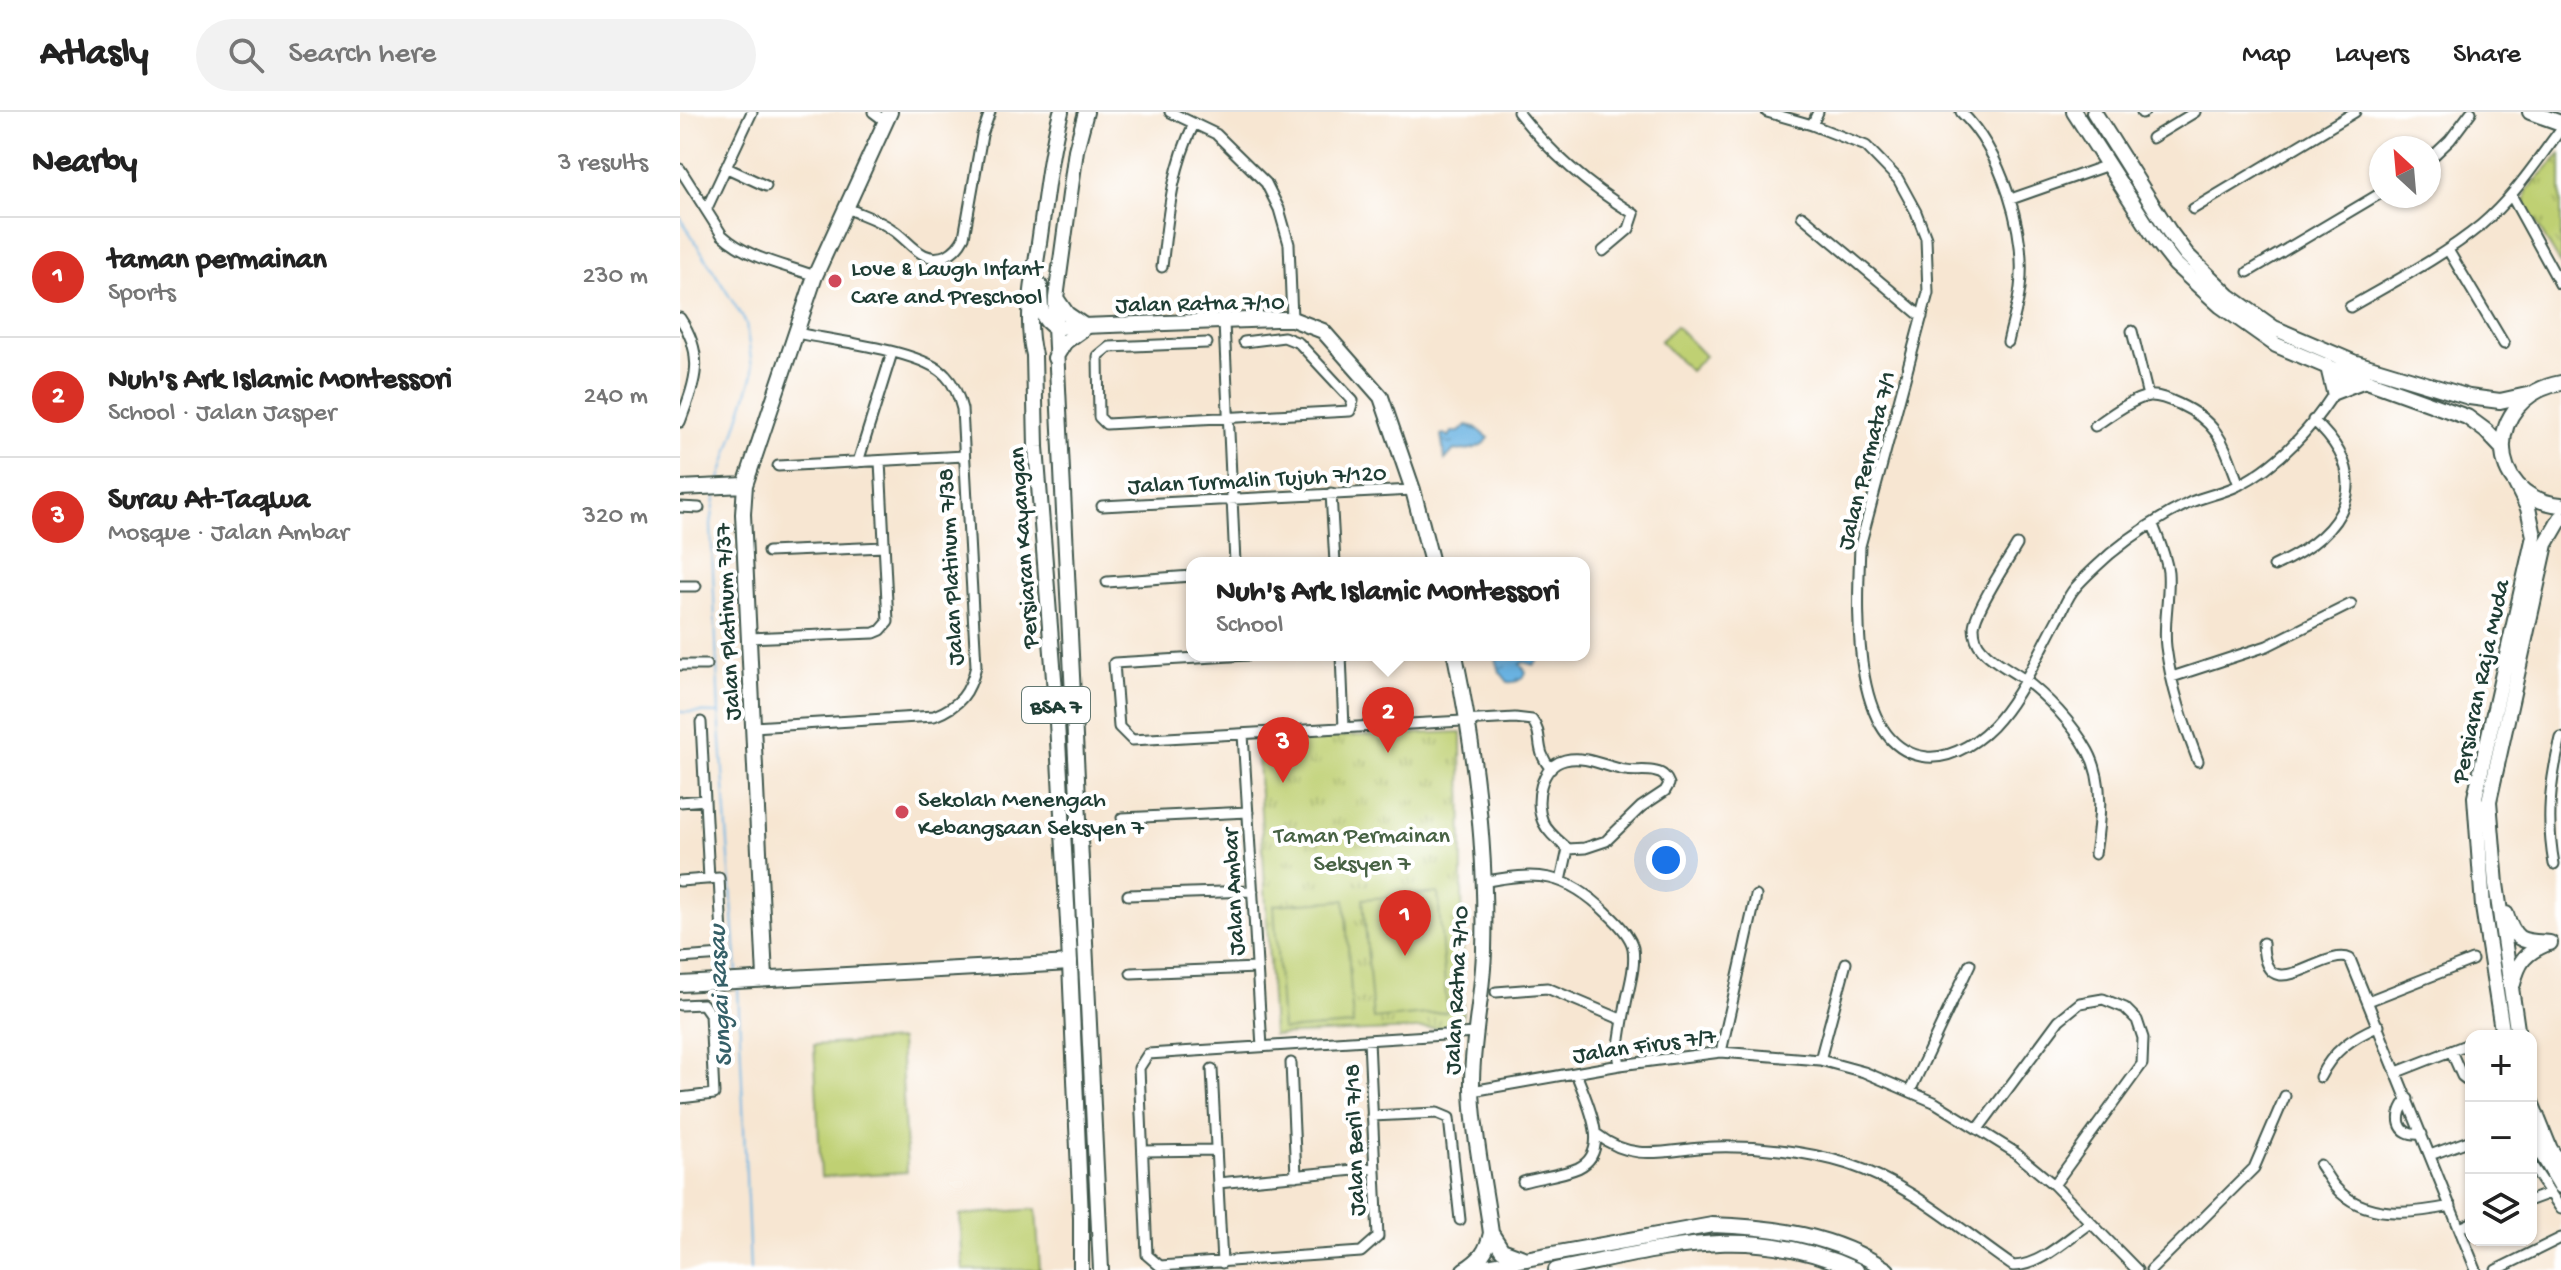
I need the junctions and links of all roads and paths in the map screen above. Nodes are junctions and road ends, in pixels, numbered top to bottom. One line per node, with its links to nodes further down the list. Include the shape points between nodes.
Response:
1 (752, 112): 23 (street)
2 (990, 112): 29 (street, via 964,237 950,254 925,256 893,229)
3 (1061, 112): 35 (main road, Persiaran Kayangan / BSA 7)
4 (1086, 112): 40 (main road, Persiaran Kayangan / BSA 7)
5 (1170, 112): 17 (street)
6 (1518, 112): 34 (street, via 1559,158 1634,214 1629,229)
7 (1767, 112): 18 (street, Jalan Permata 7/1)
8 (1818, 112): 18 (street)
9 (1961, 112): 27 (street, via 1975,127)
10 (2074, 112): 22 (main road)
11 (2094, 112): 58 (main road, via 2187,255 2229,296 2274,328)
12 (2195, 112): 20 (street)
13 (2355, 112): 30 (street)
14 (2471, 112): 21 (street)
15 (2534, 113): 19 (main road)
16 (883, 115): 29 (main road, Jalan Platinum 7/37)
17 (1194, 124): 36 (street, via 1173,180); 44 (street, via 1216,134 1266,183 1289,244)
18 (1812, 125): 42 (street, Jalan Permata 7/1, via 1866,146 1898,179 1926,238 1928,293)
19 (2561, 126): 26 (street)
20 (2152, 138)
21 (2441, 149)
22 (2108, 165): 27 (street); 57 (main road, via 2175,264 2276,345)
23 (727, 168): 25 (street); 31 (street)
24 (680, 169): 31 (street)
25 (766, 186)
26 (2511, 195): 33 (street); 39 (street)
27 (2011, 199): 51 (street, via 2020,287)
28 (2369, 200): 37 (street)
29 (847, 208): 38 (main road, Jalan Platinum 7/37)
30 (2193, 209)
31 (706, 210): 38 (street, via 739,249)
32 (1802, 216): 42 (street)
33 (2448, 250): 41 (street); 53 (street)
34 (1603, 251)
35 (1038, 252): 46 (main road, via 1042,317); 55 (main road, Persiaran Kayangan / BSA 7, via 1031,311)
36 (1162, 267)
37 (2248, 272)
38 (815, 276): 49 (main road, Jalan Platinum 7/37)
39 (2560, 284)
40 (1056, 298): 46 (main road, Persiaran Kayangan / BSA 7); 47 (main road)
41 (2350, 307)
42 (1922, 317): 105 (street, Jalan Permata 7/1, via 1860,546 1864,684 1891,741 1904,751 1935,757 1980,739)
43 (680, 318): 66 (street, via 692,340 697,369)
44 (1292, 319): 45 (main road, Jalan Ratna 7/10); 77 (main road, Jalan Ratna 7/10, via 1323,331 1381,397)
45 (1224, 323): 47 (main road, Jalan Ratna 7/10); 64 (street)
46 (1055, 327): 47 (main road, Jalan Ratna 7/10); 55 (main road, via 1041,338); 56 (main road, Persiaran Kayangan / BSA 7)
47 (1086, 327): 56 (main road, via 1065,342)
48 (2132, 331): 63 (street)
49 (797, 333): 54 (street, Jalan Platinum 7/38); 74 (main road, Jalan Platinum 7/37)
50 (1244, 342): 64 (street, via 1284,337 1299,343 1353,401 1350,411)
51 (2008, 342)
52 (1207, 343): 64 (street, via 1109,347 1098,356 1099,417 1106,424)
53 (2504, 344)
54 (892, 353): 69 (street, Jalan Platinum 7/38, via 922,360 951,382 962,409); 71 (street)
55 (1034, 355): 134 (main road, Persiaran Kayangan / BSA 7)
56 (1055, 358): 197 (main road, Persiaran Kayangan / BSA 7)
57 (2328, 367): 58 (main road); 61 (main road)
58 (2350, 367): 59 (main road); 61 (street, Jalan Permata 7/1); 62 (main road, via 2469,397 2500,401)
59 (2365, 380): 61 (main road); 68 (main road, via 2467,417)
60 (2561, 383): 62 (main road)
61 (2334, 392): 65 (street, Jalan Permata 7/1)
62 (2527, 395): 68 (main road, via 2504,429)
63 (2148, 396): 67 (street); 75 (street, via 2168,399 2212,425)
64 (1228, 417): 79 (street)
65 (2313, 420): 75 (street, Jalan Permata 7/1, via 2286,454); 92 (street, via 2341,452 2348,490 2330,528)
66 (680, 422)
67 (2095, 426)
68 (2503, 449): 73 (main road, Persiaran Raja Muda)
69 (964, 456): 70 (street); 108 (street, Jalan Platinum 7/38, via 976,666 967,694 934,716)
70 (880, 461): 71 (street); 87 (street)
71 (858, 462): 72 (street)
72 (778, 466)
73 (2515, 482): 80 (main road, via 2530,496); 131 (main road, Persiaran Raja Muda, via 2534,536 2475,797 2483,907)
74 (745, 485): 76 (main road); 98 (main road, Jalan Platinum 7/37)
75 (2239, 485): 85 (street, Jalan Permata 7/1, via 2191,502)
76 (680, 488)
77 (1413, 490): 78 (street, Jalan Turmalin Tujuh 7/120); 91 (main road, Jalan Ratna 7/10)
78 (1331, 493): 79 (street, Jalan Turmalin Tujuh 7/120); 90 (street)
79 (1232, 497): 81 (street, Jalan Turmalin Tujuh 7/120); 89 (street)
80 (2561, 505)
81 (1102, 506)
82 (680, 507): 83 (street)
83 (699, 508)
84 (2561, 518): 125 (main road, Persiaran Raja Muda, via 2546,544 2489,801)
85 (2153, 525): 104 (street, via 2168,573 2166,645); 105 (street, Jalan Permata 7/1, via 2111,553 2073,590)
86 (2017, 545): 105 (street, via 1974,625 1985,653)
87 (884, 547): 88 (street); 98 (street, via 888,622 881,630)
88 (768, 552)
89 (1235, 557)
90 (1335, 557)
91 (1430, 557)
92 (2274, 566)
93 (1186, 576): 94 (street)
94 (1107, 582)
95 (680, 586): 96 (street)
96 (696, 586)
97 (2351, 604): 104 (street, via 2267,646)
98 (749, 638): 108 (main road, Jalan Platinum 7/37)
99 (1186, 658): 110 (street, via 1114,663 1119,727 1132,740)
100 (1341, 661): 109 (street)
101 (1456, 661): 107 (main road, Jalan Ratna 7/10)
102 (680, 665): 103 (street)
103 (706, 665)
104 (2172, 677): 112 (street)
105 (2025, 680): 119 (street, via 2089,753 2098,785)
106 (701, 722): 114 (street)
107 (1470, 722): 109 (street); 113 (street, via 1532,720 1539,729 1541,758); 124 (main road, Jalan Ratna 7/10)
108 (753, 727): 139 (main road, Jalan Platinum 7/37)
109 (1344, 728): 110 (street)
110 (1243, 734): 116 (street, Jalan Ambar)
111 (2561, 741): 120 (street, via 2549,804)
112 (2198, 761)
113 (1551, 769): 118 (street, via 1537,803 1544,824); 118 (street, via 1564,760 1588,759 1624,770 1657,772 1669,784 1606,841)
114 (705, 800): 115 (street); 121 (street)
115 (680, 802)
116 (1248, 812): 117 (street); 126 (street, Jalan Ambar)
117 (1122, 818)
118 (1568, 849): 123 (street)
119 (2095, 854)
120 (2554, 864)
121 (714, 879): 122 (street); 132 (street, via 723,955)
122 (680, 881)
123 (1561, 881): 124 (street, via 1538,875); 146 (street, via 1590,896 1633,945)
124 (1482, 882): 150 (main road, Jalan Ratna 7/10, via 1484,951)
125 (2496, 884): 129 (main road, via 2515,935); 131 (main road, Persiaran Raja Muda)
126 (1253, 891): 127 (street); 137 (street, Jalan Ambar)
127 (1128, 895)
128 (1756, 896): 155 (street)
129 (2555, 942): 131 (main road); 141 (main road, via 2524,956)
130 (2263, 943): 143 (street, via 2264,961 2284,975 2339,956 2350,959)
131 (2497, 950): 141 (main road, Persiaran Raja Muda); 148 (main road, Persiaran Raja Muda)
132 (680, 958)
133 (2472, 960): 143 (street)
134 (1070, 963): 139 (main road); 190 (main road, Persiaran Kayangan / BSA 7)
135 (1846, 963): 156 (street)
136 (1970, 964): 165 (street)
137 (1257, 968): 138 (street); 153 (street, Jalan Ambar)
138 (1131, 973)
139 (758, 979): 140 (main road)
140 (688, 984): 144 (street); 145 (street, via 687,1000)
141 (2511, 991): 149 (main road, Persiaran Raja Muda)
142 (1496, 992): 146 (street, via 1547,988)
143 (2368, 1001): 147 (street)
144 (699, 1004): 145 (street); 167 (street, via 710,1014 714,1094)
145 (681, 1005)
146 (1623, 1020): 158 (street)
147 (2379, 1026): 160 (street); 162 (street, via 2329,1058)
148 (2503, 1030)
149 (2517, 1030)
150 (1475, 1033): 151 (street); 164 (main road, Jalan Ratna 7/10)
151 (1369, 1040): 153 (street); 169 (street, Jalan Beril 7/18)
152 (2465, 1045): 154 (street)
153 (1262, 1047): 177 (street, via 1148,1054 1139,1068)
154 (2451, 1051): 160 (street); 163 (street)
155 (1721, 1052): 156 (street, Jalan Firus 7/7); 158 (street, Jalan Firus 7/7)
156 (1820, 1060): 165 (street, Jalan Firus 7/7)
157 (1291, 1063): 183 (street)
158 (1620, 1065): 161 (street, Jalan Firus 7/7)
159 (1212, 1069): 176 (street)
160 (2397, 1072): 168 (street)
161 (1576, 1073): 164 (street, Jalan Firus 7/7); 173 (street)
162 (2320, 1077)
163 (2465, 1078)
164 (1472, 1091): 195 (main road, Jalan Ratna 7/10)
165 (1910, 1091): 171 (street, Jalan Firus 7/7)
166 (2285, 1096): 210 (street, via 2254,1168)
167 (680, 1098)
168 (2408, 1099): 172 (street); 172 (street, via 2398,1111 2402,1128)
169 (1372, 1116): 181 (street, Jalan Beril 7/18); 191 (street, via 1437,1113 1449,1118)
170 (2537, 1117): 180 (main road)
171 (1978, 1129): 186 (street, Jalan Firus 7/7); 186 (street, via 2059,1020 2080,1003 2103,999 2125,1008 2137,1020 2143,1038 2142,1064)
172 (2422, 1134): 178 (street)
173 (1598, 1135): 184 (street, via 1590,1157 1579,1167); 192 (street, via 1625,1152 1750,1148 1847,1164 1928,1202 2013,1266 2025,1266)
174 (2465, 1142): 178 (street)
175 (2537, 1149): 187 (main road)
176 (1216, 1150): 177 (street); 185 (street)
177 (1143, 1151): 199 (street, via 1147,1255 1160,1266)
178 (2430, 1155): 188 (street)
179 (2320, 1165): 188 (street, via 2336,1188 2374,1210 2424,1212)
180 (2561, 1165)
181 (1375, 1168): 183 (street); 199 (street, Jalan Beril 7/18, via 1378,1237 1361,1252)
182 (2537, 1170): 187 (street)
183 (1296, 1176): 185 (street)
184 (1523, 1182)
185 (1218, 1183): 199 (street)
186 (2054, 1185): 192 (street, Jalan Firus 7/7)
187 (2555, 1190): 189 (street)
188 (2451, 1206): 194 (street)
189 (2561, 1209)
190 (1081, 1218): 201 (main road, Persiaran Kayangan / BSA 7); 202 (main road)
191 (1460, 1220)
192 (2090, 1223): 209 (street, Jalan Firus 7/7)
193 (2465, 1226): 194 (street)
194 (2460, 1228): 211 (street)
195 (1491, 1233): 198 (main road, via 1502,1250); 205 (main road, via 1480,1259)
196 (2561, 1238): 212 (street)
197 (1099, 1244): 203 (main road, Persiaran Kayangan / BSA 7); 204 (main road)
198 (1526, 1259): 205 (main road); 208 (main road, via 1712,1225 1751,1226 1835,1243)
199 (1222, 1263)
200 (1577, 1268): 206 (main road); 207 (main road, via 1700,1243 1750,1242 1824,1255)
201 (1081, 1270)
202 (1089, 1270)
203 (1101, 1270)
204 (1110, 1270)
205 (1464, 1270)
206 (1556, 1270)
207 (1856, 1270)
208 (1887, 1270)
209 (2137, 1270)
210 (2151, 1270)
211 (2476, 1270)
212 (2496, 1270)

